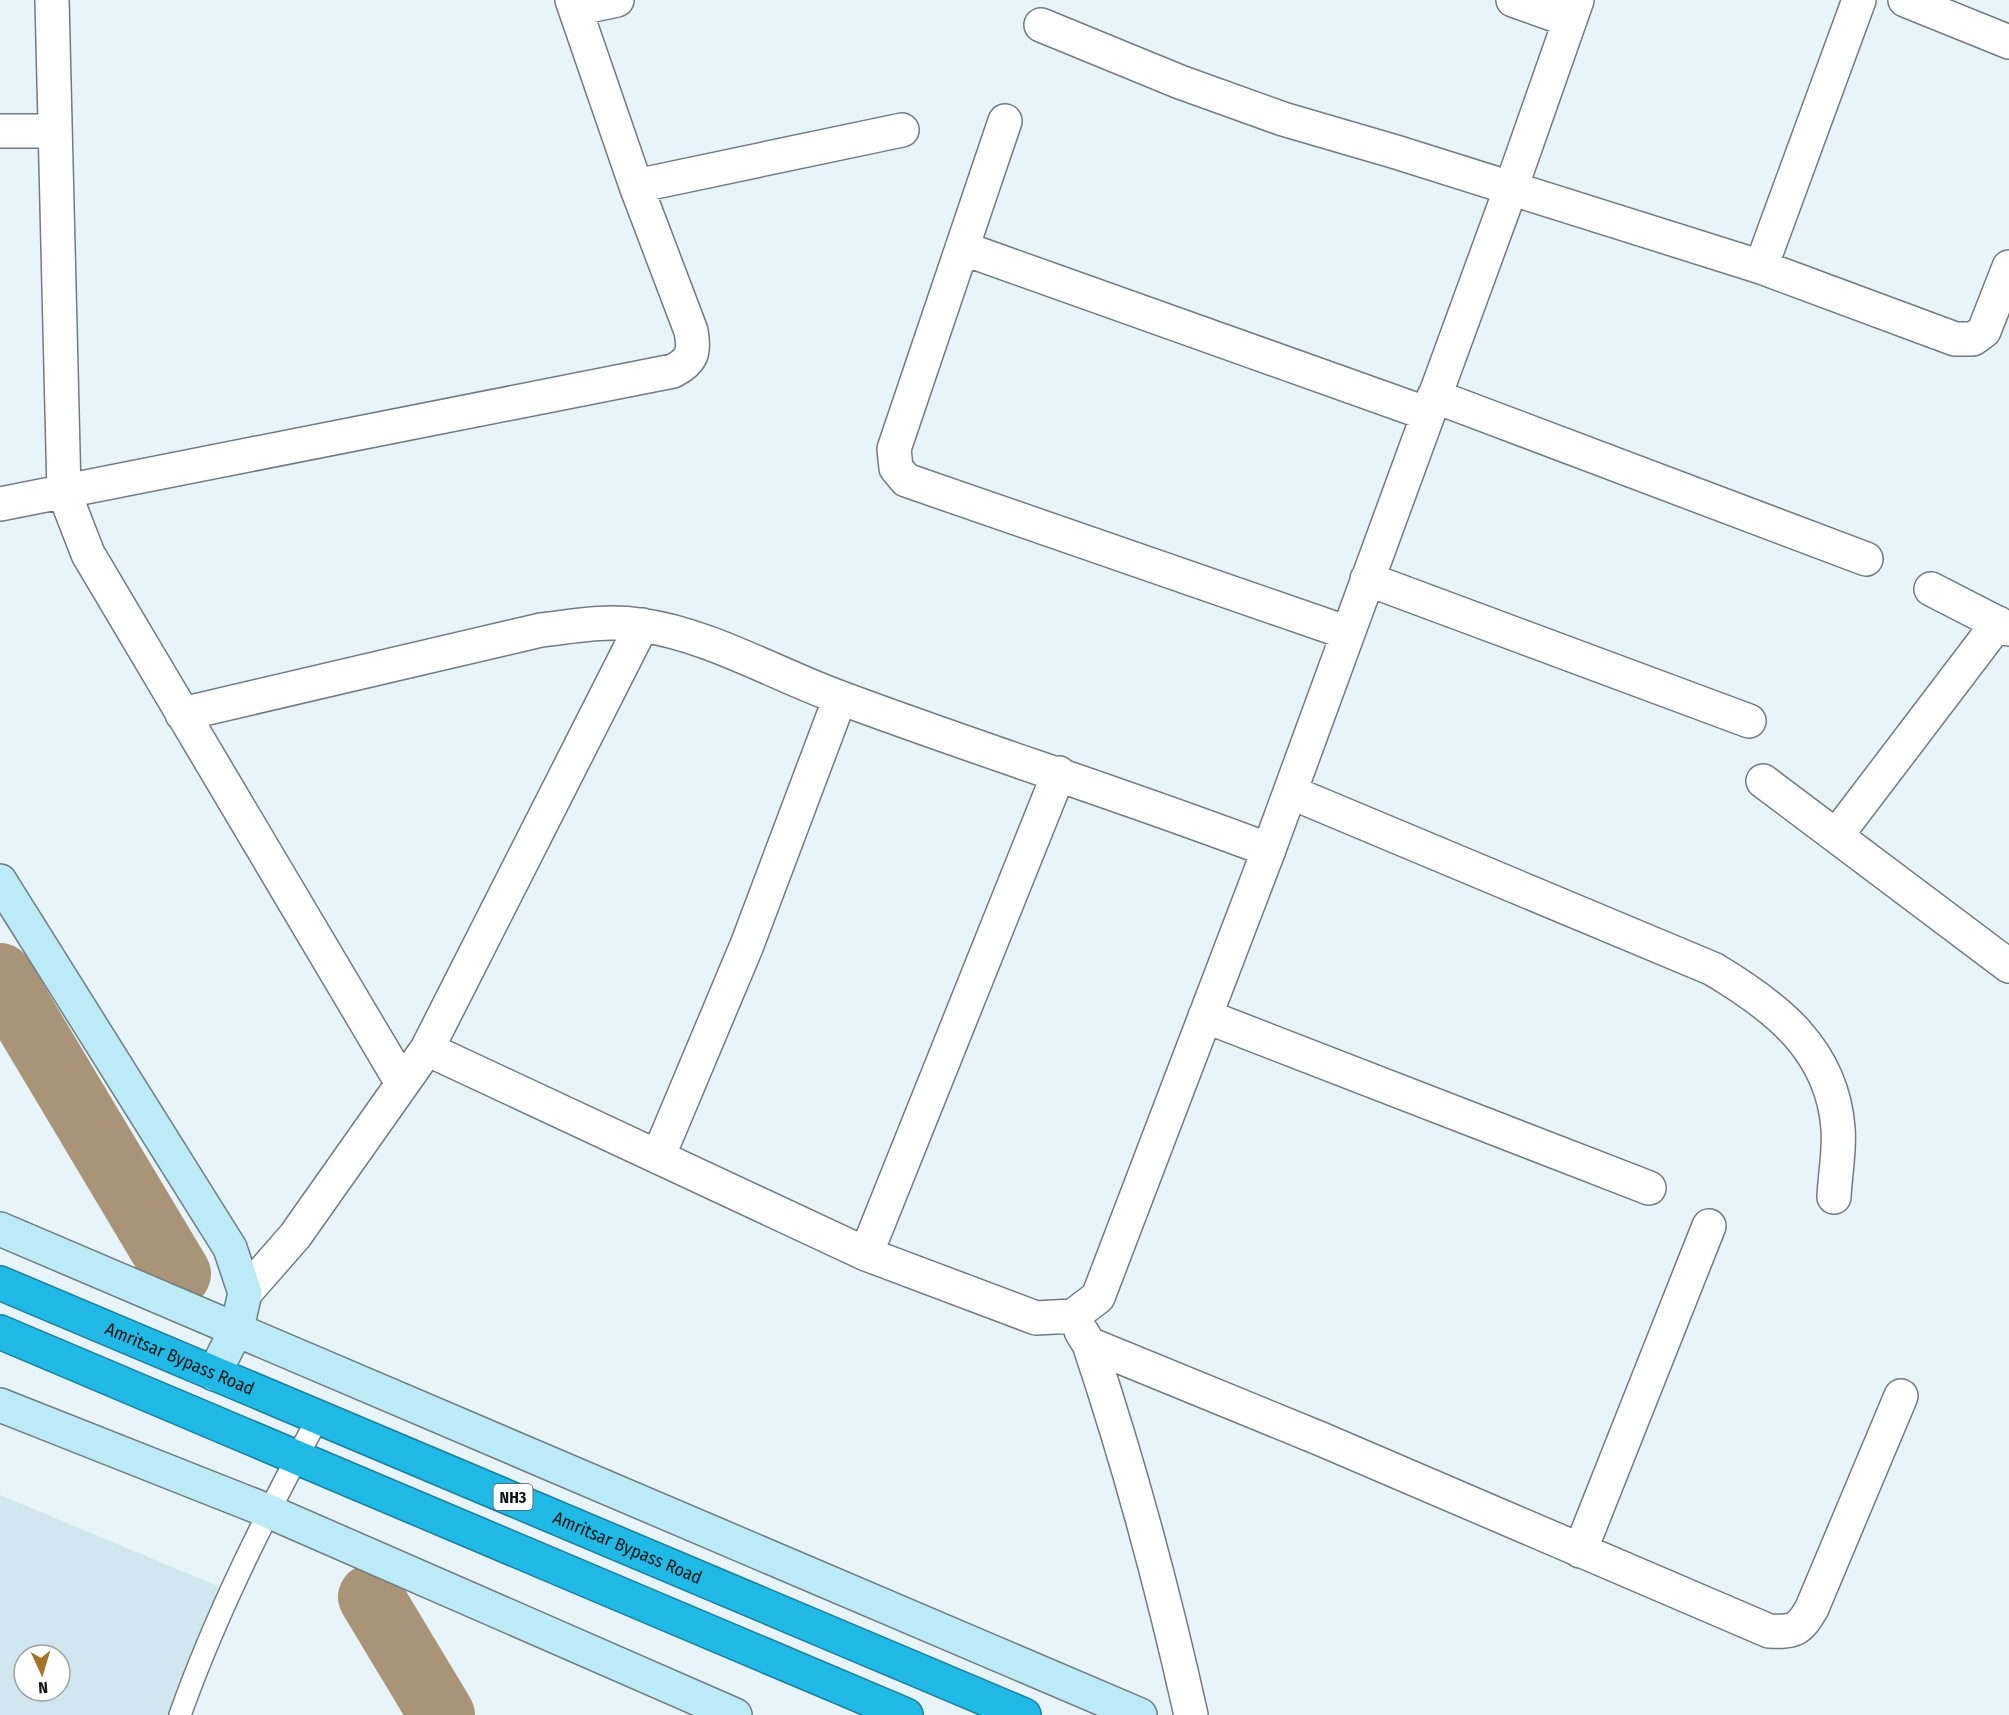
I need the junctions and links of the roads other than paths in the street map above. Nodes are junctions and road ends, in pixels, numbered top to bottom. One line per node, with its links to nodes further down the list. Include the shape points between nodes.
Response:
1 (52, 0): 13 (street)
2 (617, 0): 6 (street)
3 (1513, 0): 7 (street)
4 (1859, 0): 17 (street)
5 (1905, 0): 9 (street)
6 (574, 5): 14 (street)
7 (1573, 10): 15 (street)
8 (1041, 25): 15 (street, via 1283,119)
9 (2009, 42)
10 (1005, 122): 16 (street)
11 (902, 130): 14 (street)
12 (0, 131): 13 (street)
13 (54, 131): 20 (street)
14 (636, 186): 20 (street, via 691,331 694,349 688,363 673,371)
15 (1511, 188): 17 (street); 19 (street)
16 (962, 248): 19 (street); 27 (street, via 894,449 896,468 906,480)
17 (1761, 267): 18 (street, via 1955,339 1973,339 1984,331)
18 (2009, 267)
19 (1431, 405): 22 (street); 23 (street)
20 (63, 492): 21 (street); 29 (street, via 88,554)
21 (0, 504)
22 (1866, 560)
23 (1367, 579): 27 (street); 30 (street)
24 (1931, 589): 26 (street)
25 (642, 625): 28 (street, via 696,640); 29 (street, via 601,622 541,630); 39 (street)
26 (2003, 626): 34 (street)
27 (1348, 633): 33 (street)
28 (840, 698): 31 (street); 41 (street, via 747,945)
29 (182, 714): 40 (street)
30 (1749, 721)
31 (1059, 773): 35 (street); 46 (street)
32 (1763, 781): 34 (street)
33 (1290, 792): 35 (street); 43 (street, via 1713,969 1755,994 1788,1021 1831,1088 1838,1128)
34 (1836, 836): 37 (street)
35 (1268, 852): 38 (street)
36 (0, 881): 48 (street, via 219,1228)
37 (2004, 953)
38 (1205, 1016): 42 (street); 49 (street, via 1098,1297)
39 (427, 1049): 40 (street); 41 (street)
40 (402, 1083): 48 (street, via 295,1236)
41 (658, 1157): 46 (street)
42 (1649, 1188)
43 (1834, 1197)
44 (1709, 1226): 59 (street)
45 (0, 1228): 50 (street)
46 (866, 1254): 49 (street, via 1036,1318)
47 (0, 1282): 53 (highway, Amritsar Bypass Road / NH3)
48 (245, 1293): 50 (street)
49 (1073, 1316): 52 (street)
50 (237, 1329): 53 (street); 64 (street)
51 (0, 1332): 57 (highway)
52 (1089, 1344): 59 (street); 65 (street, via 1148,1532)
53 (214, 1374): 56 (highway, Amritsar Bypass Road / NH3)
54 (1901, 1396): 59 (street, via 1812,1608 1803,1625 1789,1632 1769,1631)
55 (0, 1405): 58 (street)
56 (319, 1416): 57 (lane); 63 (highway, Amritsar Bypass Road / NH3)
57 (297, 1457): 58 (lane); 62 (highway)
58 (268, 1511): 60 (lane, via 216,1621); 61 (street)
59 (1580, 1551)
60 (180, 1715)
61 (735, 1715)
62 (906, 1715)
63 (1024, 1715)
64 (1140, 1715)
65 (1191, 1715)

